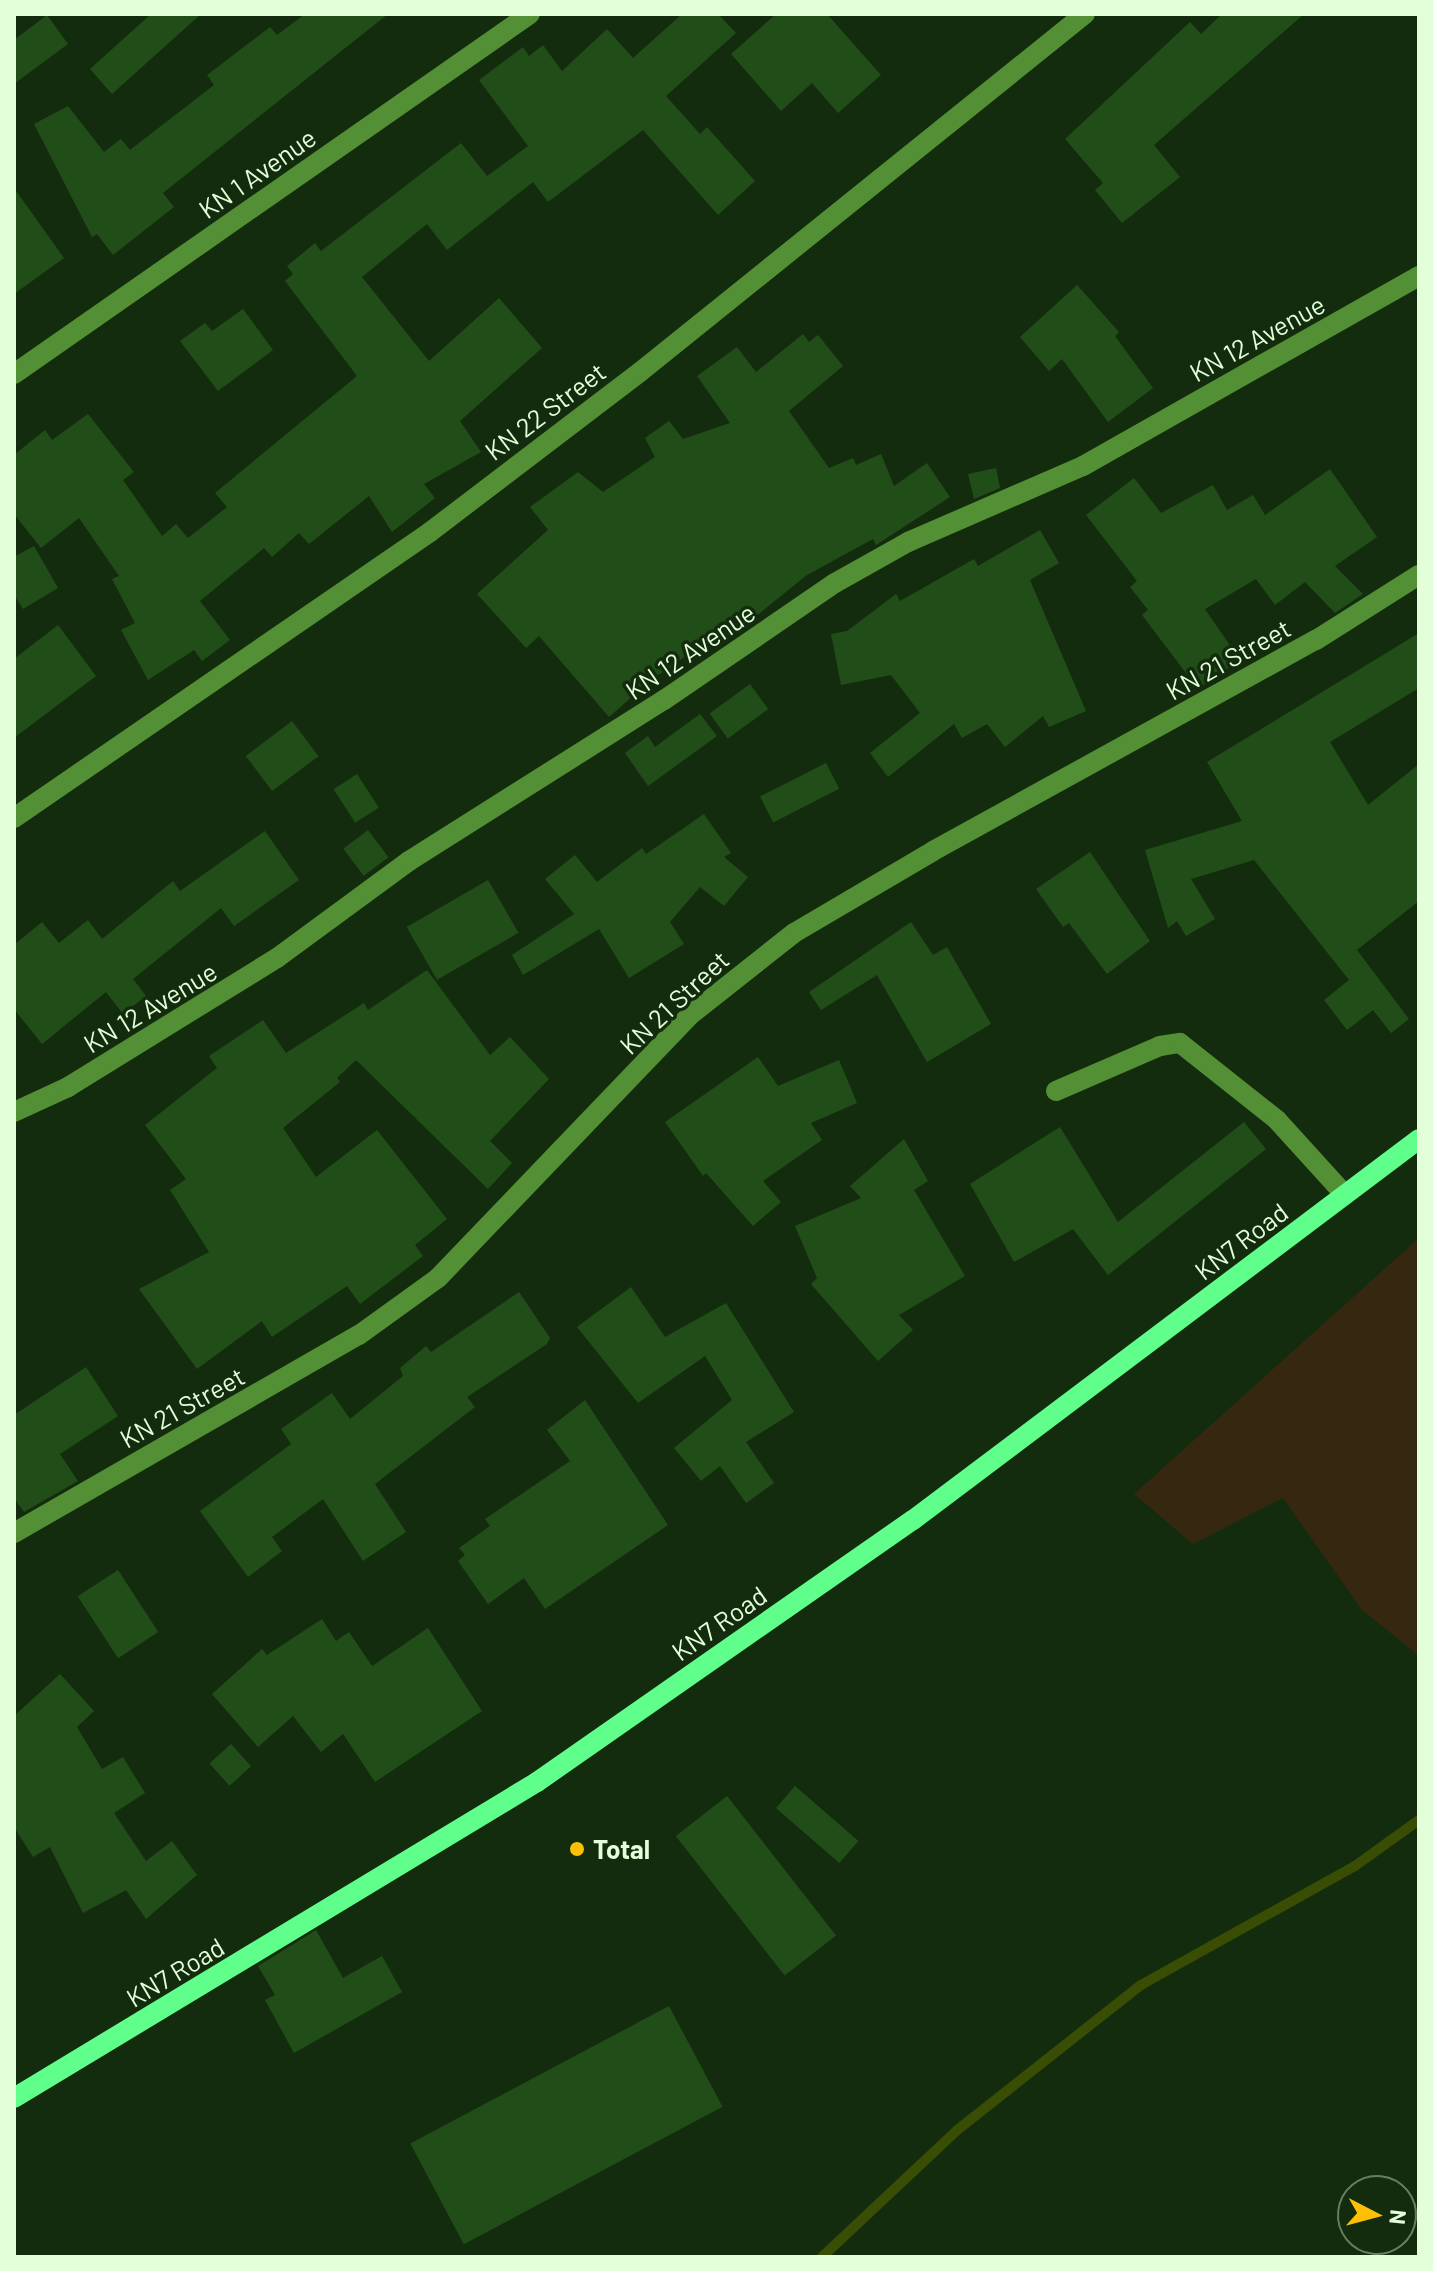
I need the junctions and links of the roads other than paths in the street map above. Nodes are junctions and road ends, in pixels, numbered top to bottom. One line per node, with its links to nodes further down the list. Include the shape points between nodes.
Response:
1 (530, 14): 4 (street, KN 1 Avenue)
2 (1085, 14): 6 (street, KN 22 Street, via 640,372 430,532)
3 (1419, 276): 8 (street, KN 12 Avenue, via 1083,466 908,542 835,583 664,700 422,852 265,966 68,1087)
4 (14, 374)
5 (1419, 575): 11 (street, KN 21 Street, via 1316,640 794,933 689,1016 438,1278 359,1335)
6 (14, 818)
7 (1056, 1091): 10 (street, via 1160,1046 1180,1043 1277,1120)
8 (14, 1112)
9 (1419, 1139): 10 (main road, KN7 Road)
10 (1345, 1195): 12 (main road, KN7 Road, via 913,1520 537,1782)
11 (14, 1533)
12 (14, 2098)

